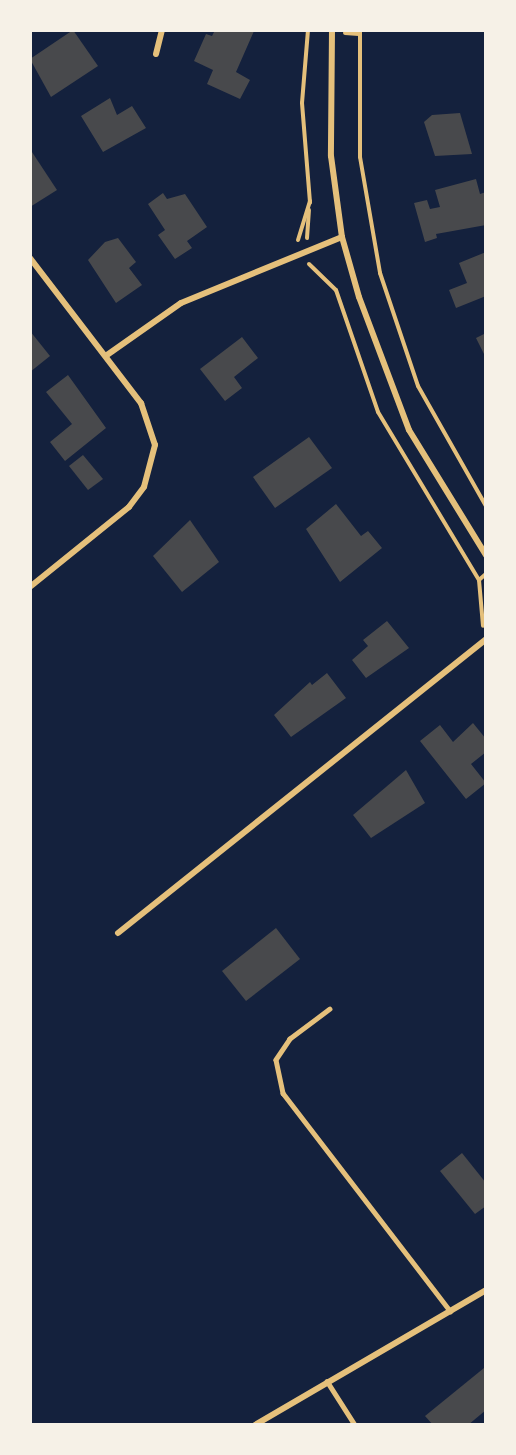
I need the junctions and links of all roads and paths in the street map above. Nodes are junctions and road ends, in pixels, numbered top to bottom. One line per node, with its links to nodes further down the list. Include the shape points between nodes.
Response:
1 (162, 30): 6 (street)
2 (308, 30): 7 (path, via 302,103)
3 (332, 30): 8 (street, via 332,156)
4 (360, 32): 5 (path); 13 (path, via 360,158 380,273 418,386)
5 (344, 33)
6 (156, 54)
7 (310, 201): 9 (path); 10 (path)
8 (342, 237): 12 (street, via 182,303); 14 (street, via 393,395)
9 (307, 239)
10 (297, 243)
11 (30, 258): 12 (street)
12 (107, 355): 17 (street, via 152,424 152,466 129,507)
13 (486, 506)
14 (486, 555)
15 (486, 574): 16 (path)
16 (479, 580)
17 (30, 587)
18 (486, 639): 19 (street)
19 (118, 933)
20 (330, 1009): 22 (lane, via 290,1039 276,1060 283,1093)
21 (486, 1290): 22 (street)
22 (450, 1311): 23 (street)
23 (327, 1381): 24 (street); 25 (lane)
24 (255, 1425)
25 (355, 1425)

